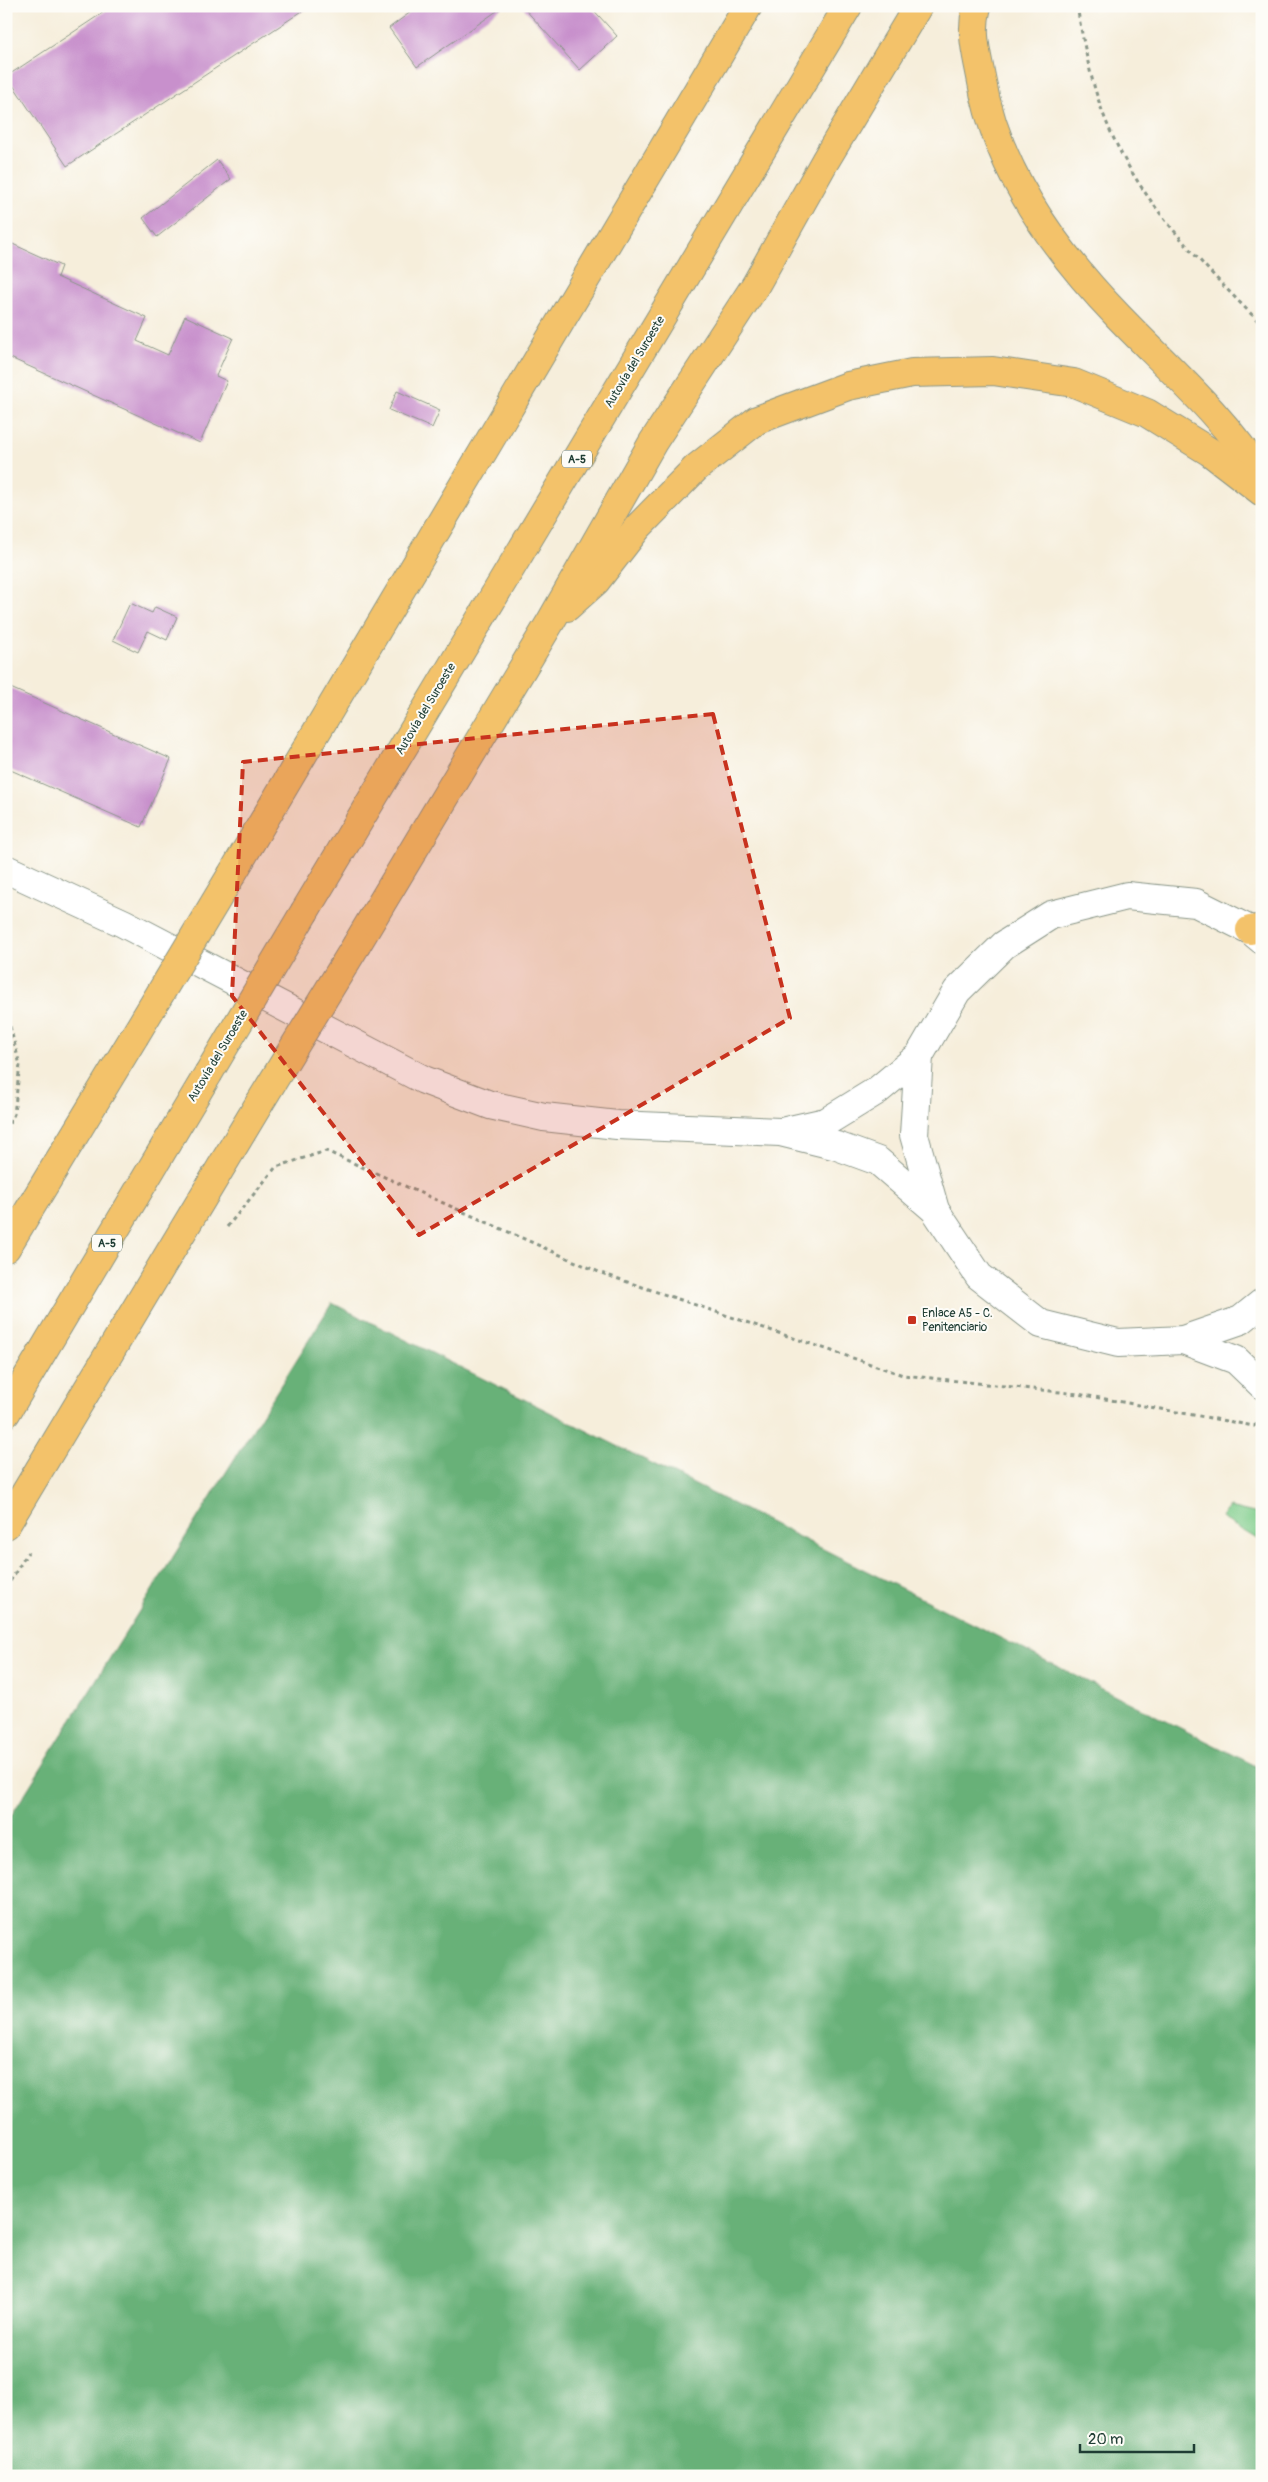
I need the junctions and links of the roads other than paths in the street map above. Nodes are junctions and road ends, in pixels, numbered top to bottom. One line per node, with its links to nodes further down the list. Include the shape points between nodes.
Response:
1 (748, 6): 13 (highway, bridge)
2 (848, 6): 17 (highway, Autovía del Suroeste / A-5, bridge)
3 (918, 6): 7 (highway, via 754,286 653,442)
4 (977, 6): 5 (highway, via 972,26 983,94 999,142 1028,200 1057,247 1117,315 1221,420)
5 (1262, 477)
6 (1262, 492): 7 (highway, via 1210,452 1147,413 1074,383 993,371 912,373 848,386 758,420 696,468 638,527 596,581)
7 (550, 621): 18 (highway, bridge)
8 (6, 869): 11 (street, via 123,923 424,1080 490,1105 544,1117 616,1125)
9 (1258, 932): 10 (street, via 1196,903 1128,896 1051,915 1004,945 958,991)
10 (919, 1056): 11 (street, via 878,1090 826,1122); 12 (street, via 914,1135)
11 (780, 1132): 12 (street, via 878,1161)
12 (934, 1210): 15 (street, via 979,1276 1041,1324 1118,1343)
13 (6, 1248)
14 (1262, 1303): 15 (street, via 1241,1320)
15 (1183, 1340): 16 (street, via 1236,1360)
16 (1262, 1385)
17 (6, 1413)
18 (6, 1526)

